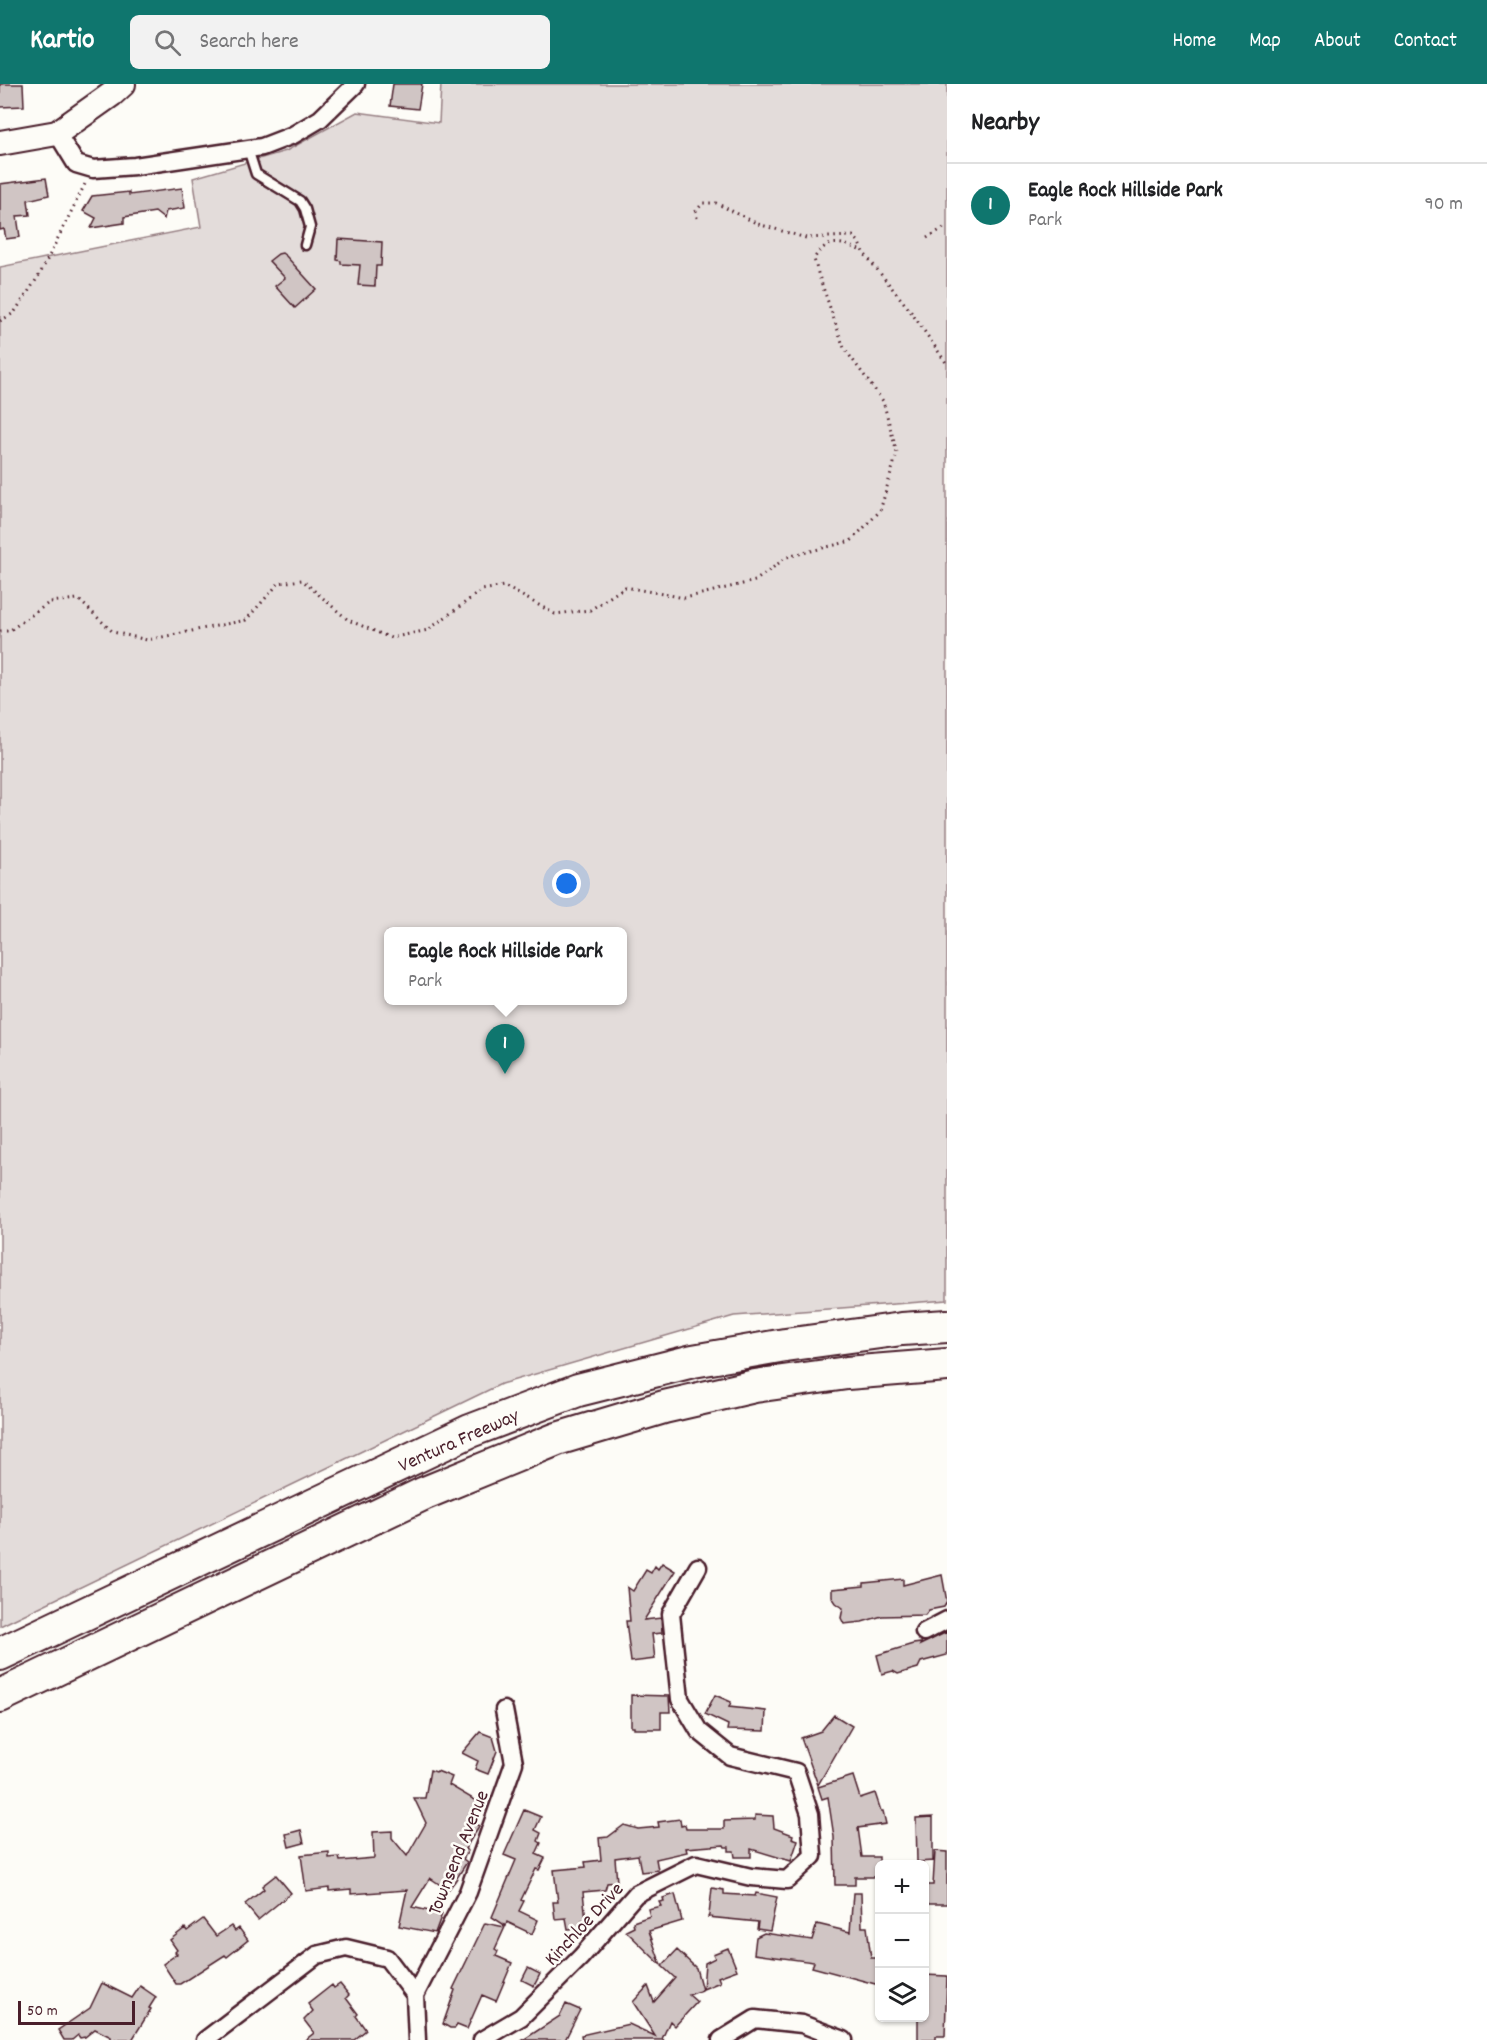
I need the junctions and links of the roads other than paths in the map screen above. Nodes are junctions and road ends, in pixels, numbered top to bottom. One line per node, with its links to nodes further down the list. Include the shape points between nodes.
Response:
1 (123, 84): 3 (street)
2 (356, 84): 5 (street, via 320,119 293,135)
3 (57, 133): 4 (street); 5 (street, via 76,164 93,169)
4 (0, 143)
5 (248, 149): 6 (lane, via 256,174 300,201 305,209 310,227)
6 (305, 245)
7 (947, 1326): 9 (highway, Ventura Freeway)
8 (947, 1340): 9 (highway, via 808,1353)
9 (786, 1345): 15 (highway, Ventura Freeway, via 693,1361 578,1389 470,1431)
10 (947, 1365): 18 (highway, via 755,1386 664,1407 557,1439 425,1493)
11 (947, 1382): 20 (highway, via 794,1397 682,1422 558,1459 490,1483)
12 (698, 1567): 24 (street, Kinchloe Drive, via 671,1614 680,1699 699,1731 730,1756 796,1772 810,1814 813,1856 787,1880 751,1877 696,1864 636,1894 582,1957 520,2017)
13 (947, 1620): 14 (street)
14 (924, 1632)
15 (33, 1639): 16 (highway, Ventura Freeway); 17 (highway)
16 (0, 1654)
17 (0, 1666)
18 (0, 1696)
19 (504, 1710): 21 (street, Townsend Avenue, via 514,1763 468,1892)
20 (0, 1711)
21 (416, 1995): 22 (street, via 387,1958 346,1948 317,1954); 23 (street, Townsend Avenue)
22 (205, 2040)
23 (417, 2040)
24 (482, 2040)
25 (721, 2040): 26 (street, via 755,2019 802,2024)
26 (844, 2040)

